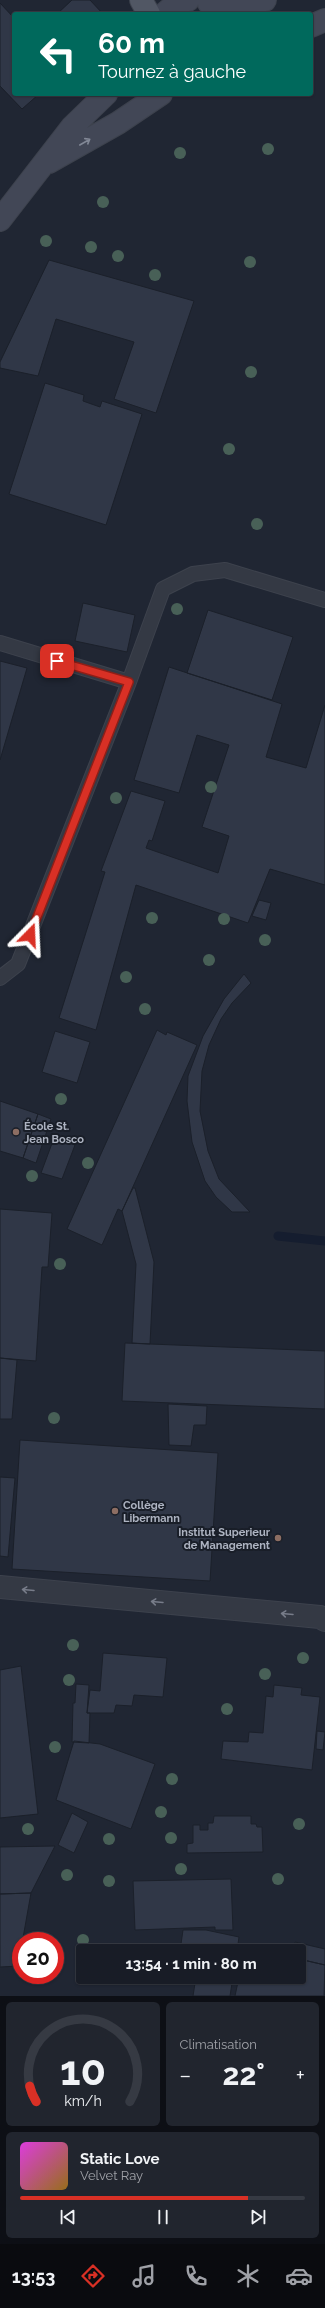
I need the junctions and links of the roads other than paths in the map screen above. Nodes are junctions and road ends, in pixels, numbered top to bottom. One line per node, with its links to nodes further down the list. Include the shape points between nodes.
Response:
1 (141, 0): 4 (main road)
2 (265, 0): 3 (main road)
3 (204, 4): 5 (main road, via 177,3)
4 (147, 12)
5 (166, 12)
6 (325, 20): 7 (main road)
7 (313, 25)
8 (104, 96): 10 (main road, via 72,126)
9 (158, 96): 10 (main road, one-way to 9, via 118,123)
10 (39, 168): 11 (main road)
11 (0, 220)
12 (325, 600): 14 (lane, via 225,570 193,574 163,589)
13 (0, 643): 14 (lane)
14 (129, 682): 15 (lane, via 18,964)
15 (0, 978)
16 (0, 1588): 17 (street, one-way to 16, via 320,1617)
17 (325, 1620)

